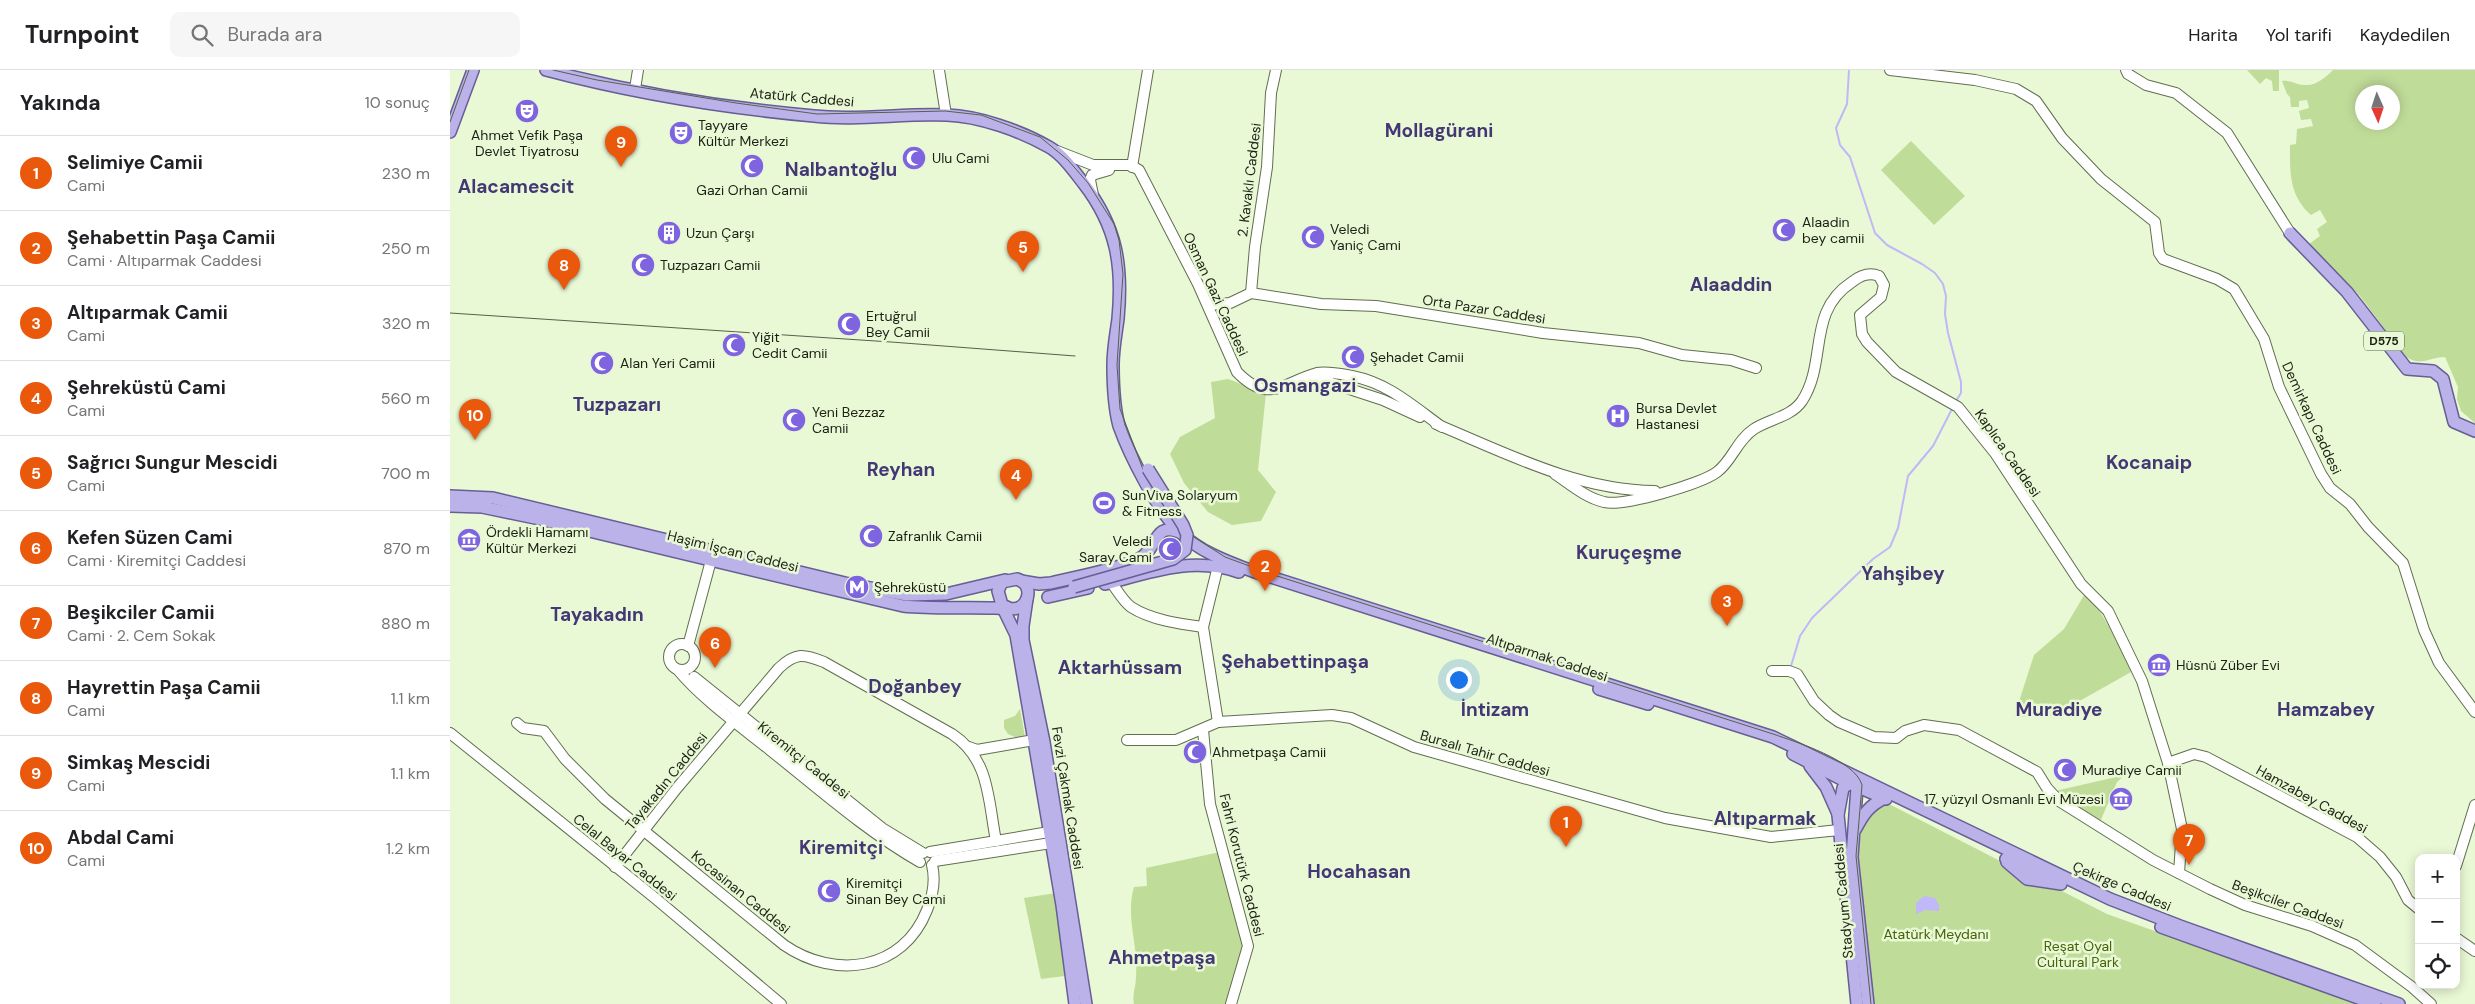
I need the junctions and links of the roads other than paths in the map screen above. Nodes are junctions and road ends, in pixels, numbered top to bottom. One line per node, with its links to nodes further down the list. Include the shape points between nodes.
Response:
1 (473, 70): 11 (main road)
2 (546, 70): 9 (main road, Atatürk Caddesi)
3 (638, 70): 9 (main road)
4 (939, 70): 10 (main road)
5 (1148, 70): 13 (main road)
6 (1276, 70): 16 (main road, 2. Kavaklı Caddesi)
7 (1890, 70): 45 (main road, Demirkapı Caddesi, via 1975,80 2016,89 2036,101 2062,138 2100,179 2155,222 2158,253 2163,259 2217,279 2234,289 2264,339 2279,387 2321,474 2330,488 2350,504 2404,563 2424,630 2439,663)
8 (2126, 70): 15 (main road, D575, via 2146,85 2176,93 2227,132)
9 (635, 89): 10 (main road, Atatürk Caddesi, via 816,117)
10 (946, 115): 12 (main road, Atatürk Caddesi, via 981,119)
11 (450, 132)
12 (1051, 148): 13 (main road, via 1094,165); 14 (main road)
13 (1132, 167): 14 (main road, via 1096,172 1090,180); 17 (main road, Osman Gazi Caddesi, via 1139,170 1156,198)
14 (1092, 195): 22 (main road, via 1111,229 1119,259 1114,373 1120,426)
15 (2290, 233): 21 (main road, D575, via 2347,292 2407,369 2433,371 2443,379 2454,422)
16 (1251, 293): 17 (main road, via 1230,303); 18 (main road, Orta Pazar Caddesi, via 1321,304 1376,306 1543,333 1639,343 1682,355 1731,360)
17 (1208, 305): 19 (main road, Osman Gazi Caddesi, via 1237,372 1245,381 1269,390)
18 (1756, 368)
19 (1303, 379): 20 (main road, via 1322,380 1383,400); 20 (main road, Osman Gazi Caddesi, via 1324,372 1372,381 1390,388)
20 (1442, 427): 23 (main road)
21 (2475, 431)
22 (1130, 448): 27 (main road, via 1140,471); 37 (main road, bridge, via 1143,459 1182,525 1187,535 1185,550 1174,560 1074,586)
23 (1555, 474): 24 (main road, via 1639,491); 24 (main road, via 1604,502 1614,503)
24 (1664, 491): 55 (main road, Kaplıca Caddesi, via 1707,479 1719,471 1739,442 1754,430 1797,408 1816,364 1826,308 1846,286 1869,273 1879,276 1884,285 1881,297 1860,316 1862,334 1896,372 1951,402 1964,414 2012,477 2039,523 2082,584 2108,611 2142,681)
25 (450, 496): 29 (main road, Haşim İşcan Caddesi, via 493,498)
26 (450, 506): 29 (main road, Haşim İşcan Caddesi, via 502,510)
27 (1179, 532): 28 (main road); 34 (main road, Haşim İşcan Caddesi, via 1164,529 1155,544 1138,560 1051,583)
28 (1189, 540): 31 (main road); 32 (main road, via 1190,549 1185,557)
29 (710, 556): 36 (main road, Haşim İşcan Caddesi, via 907,595); 39 (main road, Haşim İşcan Caddesi, via 903,606); 42 (main road)
30 (1218, 566): 31 (main road); 32 (main road, via 1187,564); 40 (main road)
31 (1232, 567): 54 (main road, Altıparmak Caddesi, via 1434,637 1759,738); 56 (main road, Altıparmak Caddesi, via 1764,734 1844,772)
32 (1164, 568): 35 (main road)
33 (1007, 580): 34 (main road, Haşim İşcan Caddesi); 36 (main road, Haşim İşcan Caddesi); 38 (main road, via 999,586)
34 (1021, 581): 38 (main road, via 1027,589)
35 (1111, 582): 37 (main road); 40 (main road, via 1130,606 1146,614 1183,625)
36 (960, 592): 39 (main road, via 968,592 974,597)
37 (1048, 597): 38 (main road, Haşim İşcan Caddesi)
38 (1015, 605): 39 (main road, Haşim İşcan Caddesi); 41 (main road, Fevzi Çakmak Caddesi); 75 (main road, Fevzi Çakmak Caddesi, via 1044,742)
39 (969, 608): 41 (main road, via 1000,617)
40 (1203, 626): 47 (main road)
41 (1016, 635): 52 (main road, Fevzi Çakmak Caddesi)
42 (686, 646): 43 (main road, via 694,652 694,661); 43 (main road, via 675,647 670,653 670,662)
43 (682, 670): 46 (main road, Kiremitçi Caddesi)
44 (1772, 671): 69 (main road, Beşikciler Caddesi, via 1797,674 1814,701 1829,715 1874,737 1896,738 1905,731 1924,725 1959,730 2037,772 2060,801)
45 (2475, 712)
46 (737, 717): 53 (main road, Tayakadın Caddesi, via 787,660 809,656 952,734); 62 (main road, Tayakadın Caddesi); 67 (main road, Kiremitçi Caddesi, via 868,828)
47 (1218, 722): 49 (main road, Bursalı Tahir Caddesi); 61 (main road, Bursalı Tahir Caddesi, via 1332,716 1351,718 1414,747 1665,818 1771,837)
48 (517, 723): 62 (main road, Kocasinan Caddesi, via 523,728 544,731 583,778)
49 (1203, 730): 51 (main road, Bursalı Tahir Caddesi, via 1176,740); 76 (main road, Fahri Korutürk Caddesi, via 1210,804 1248,946)
50 (450, 733): 68 (main road, Celal Bayar Caddesi)
51 (1127, 740)
52 (1034, 742): 53 (main road); 64 (main road, Fevzi Çakmak Caddesi)
53 (972, 751): 65 (main road, via 985,781)
54 (1807, 762): 56 (main road, Altıparmak Caddesi); 59 (main road)
55 (2168, 763): 69 (main road, Kaplıca Caddesi, via 2182,829); 70 (main road, Hamzabey Caddesi, via 2194,754 2206,756 2357,837 2380,857)
56 (1857, 783): 57 (main road, Çekirge Caddesi); 59 (main road, via 1843,788); 60 (main road, Stadyum Caddesi); 80 (main road, Çekirge Caddesi, via 2110,899)
57 (1885, 798): 63 (main road, via 1868,809); 79 (main road, Çekirge Caddesi, via 2100,903 2204,944)
58 (2475, 805): 66 (main road)
59 (1839, 810): 60 (main road, via 1844,801 1852,804); 61 (main road)
60 (1854, 823): 63 (main road, Stadyum Caddesi)
61 (1839, 830): 77 (main road)
62 (643, 831): 67 (main road, Kocasinan Caddesi, via 784,945 807,957 844,966 878,962 916,932 932,899 935,878); 68 (main road, Tayakadın Caddesi)
63 (1852, 836): 78 (main road, Stadyum Caddesi)
64 (1050, 838): 65 (main road); 67 (main road); 74 (main road, Fevzi Çakmak Caddesi)
65 (996, 841): 67 (main road)
66 (2460, 854)
67 (928, 859)
68 (614, 867): 73 (main road, Celal Bayar Caddesi)
69 (2179, 873): 81 (main road, Beşikciler Caddesi, via 2245,905 2312,926 2355,945)
70 (2415, 906)
71 (2460, 941): 72 (main road)
72 (2475, 951)
73 (781, 1004)
74 (1075, 1004)
75 (1086, 1004)
76 (1231, 1004)
77 (1857, 1004)
78 (1868, 1004)
79 (2375, 1004)
80 (2399, 1004)
81 (2431, 1004)

